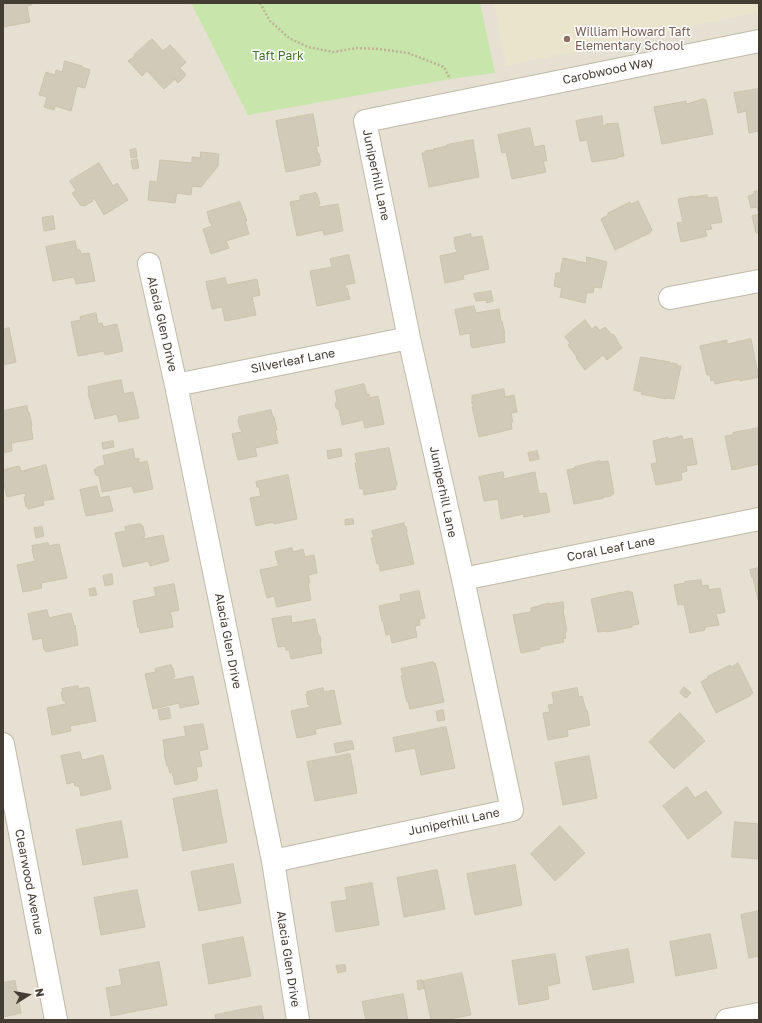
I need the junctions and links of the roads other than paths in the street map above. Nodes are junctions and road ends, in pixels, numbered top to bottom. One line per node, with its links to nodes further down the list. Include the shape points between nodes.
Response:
1 (759, 41): 2 (street, Carobwood Way)
2 (550, 83): 6 (street, Juniperhill Lane, via 365,120)
3 (149, 264): 7 (street, Alacia Glen Drive)
4 (759, 281): 5 (street)
5 (670, 298)
6 (409, 338): 7 (street, Silverleaf Lane); 9 (street, Juniperhill Lane)
7 (176, 385): 12 (street, Alacia Glen Drive)
8 (759, 519): 9 (street, Coral Leaf Lane)
9 (463, 579): 12 (street, Juniperhill Lane, via 512,810)
10 (3, 744): 11 (street, Clearwood Avenue)
11 (10, 816): 14 (street, Clearwood Avenue)
12 (273, 861): 15 (street, Alacia Glen Drive)
13 (759, 1014): 16 (street)
14 (56, 1020)
15 (298, 1020)
16 (727, 1020)

